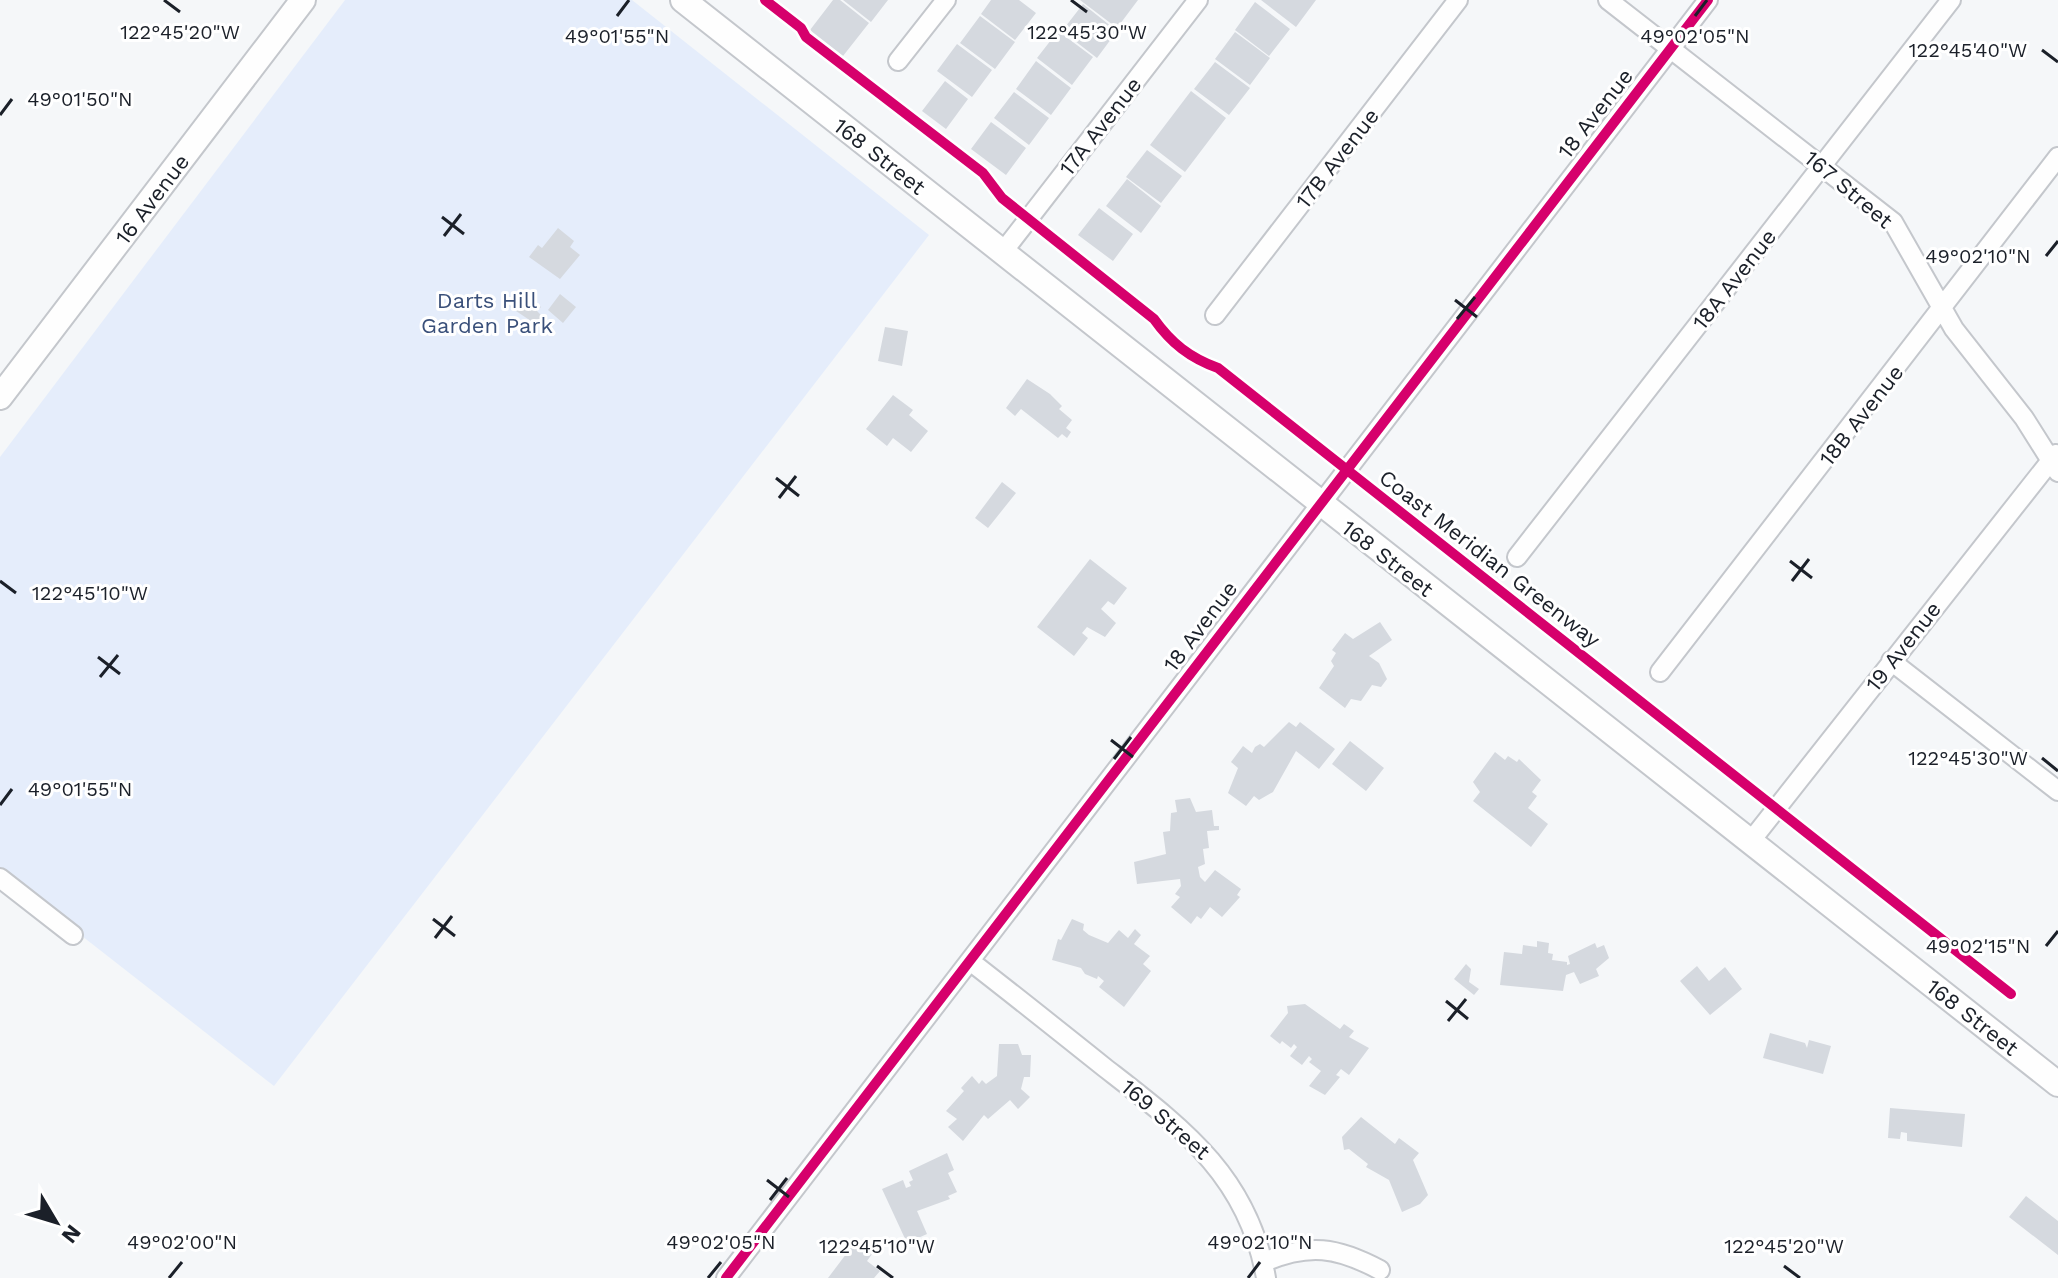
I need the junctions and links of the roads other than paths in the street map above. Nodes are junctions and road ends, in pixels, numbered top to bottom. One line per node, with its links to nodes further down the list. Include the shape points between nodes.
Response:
1 (303, 0): 16 (main road, 16 Avenue)
2 (683, 0): 13 (main road, 168 Street)
3 (946, 0): 10 (street)
4 (1198, 0): 13 (street, 17A Avenue)
5 (1458, 0): 15 (street, 17B Avenue)
6 (1608, 0): 9 (street, 167 Street)
7 (1708, 0): 9 (street, 18 Avenue)
8 (1951, 0): 12 (street, 18A Avenue)
9 (1670, 48): 12 (street, 167 Street); 18 (street, 18 Avenue)
10 (898, 61)
11 (2058, 157): 14 (street, 18B Avenue)
12 (1822, 165): 14 (street, 167 Street, via 1893,222); 19 (street, 18A Avenue)
13 (1002, 253): 18 (main road, 168 Street)
14 (1943, 308): 17 (street, 167 Street); 21 (street, 18B Avenue)
15 (1215, 315)
16 (0, 397)
17 (2055, 461): 20 (street, 19 Avenue)
18 (1319, 503): 23 (main road, 168 Street); 26 (street, 18 Avenue)
19 (1517, 557)
20 (1891, 661): 22 (street); 23 (street, 19 Avenue)
21 (1660, 672)
22 (2058, 791)
23 (1750, 842): 27 (main road, 168 Street)
24 (0, 878): 25 (street)
25 (73, 935)
26 (970, 961): 28 (street, 169 Street, via 1196,1142 1231,1185 1256,1235); 30 (street, 18 Avenue)
27 (2058, 1084)
28 (1265, 1270): 29 (street, 169 Street, via 1289,1252 1321,1249 1352,1255)
29 (1380, 1270)
30 (726, 1278)

